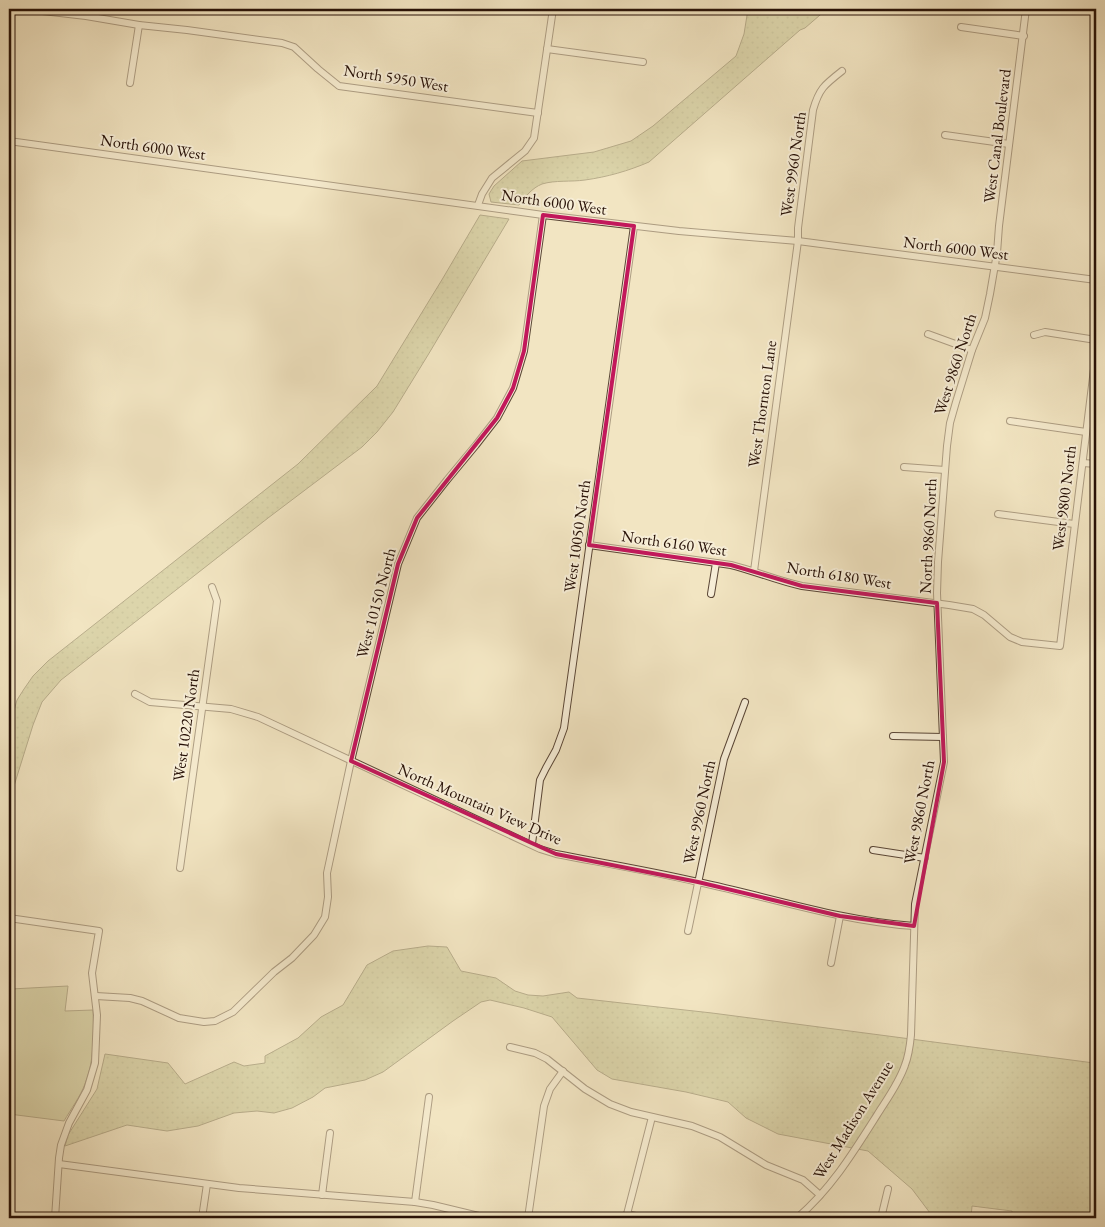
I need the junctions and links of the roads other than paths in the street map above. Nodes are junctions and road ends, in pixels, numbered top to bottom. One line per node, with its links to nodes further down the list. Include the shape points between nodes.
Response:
1 (25, 9): 4 (street, North 5950 West)
2 (553, 9): 7 (street)
3 (1026, 9): 6 (street, West Canal Boulevard)
4 (138, 25): 10 (street); 11 (street, North 5950 West, via 282,43 294,47 338,86)
5 (960, 27): 6 (street)
6 (1024, 36): 14 (street, West Canal Boulevard)
7 (547, 49): 8 (street); 11 (street)
8 (643, 62)
9 (842, 71): 18 (street, West 9960 North, via 825,84 813,110)
10 (130, 83)
11 (538, 113): 15 (street, via 534,138 525,151 492,178)
12 (944, 135): 14 (street)
13 (9, 142): 15 (street, North 6000 West)
14 (1009, 144): 19 (street, West Canal Boulevard)
15 (478, 205): 16 (street, North 6000 West)
16 (543, 215): 17 (street, North 6000 West); 46 (street, West 10150 North, via 524,352 513,388 497,418 417,518 398,564)
17 (634, 226): 18 (street, North 6000 West); 34 (street, West 10050 North)
18 (798, 241): 19 (street, North 6000 West); 36 (street, West Thornton Lane)
19 (994, 266): 20 (street, North 6000 West); 24 (street, West 9860 North, via 985,318)
20 (1096, 280)
21 (928, 334): 24 (street)
22 (1034, 335): 23 (street, via 1045,332)
23 (1096, 340)
24 (972, 350): 31 (street, West 9860 North, via 950,423)
25 (1096, 353): 27 (street, West 9800 North)
26 (1010, 421): 27 (street)
27 (1086, 432): 28 (street, West 9800 North)
28 (1083, 463): 29 (street); 33 (street, West 9800 North)
29 (1096, 464)
30 (904, 467): 31 (street)
31 (945, 470): 39 (street, North 9860 North)
32 (998, 514): 33 (street)
33 (1074, 524): 40 (street, West 9800 North)
34 (589, 545): 35 (street, North 6160 West); 47 (street, West 10050 North, via 564,728 540,780)
35 (716, 563): 36 (street, North 6160 West); 38 (street)
36 (754, 571): 39 (street, North 6180 West, via 802,586)
37 (212, 587): 43 (street, West 10220 North, via 217,601)
38 (711, 594)
39 (937, 603): 40 (street, North 6180 West, via 974,609 1010,637 1022,642); 45 (street, West 9860 North)
40 (1060, 646)
41 (134, 694): 43 (street, North Mountain View Drive, via 150,702)
42 (745, 702): 51 (street, West 9960 North, via 724,759)
43 (202, 706): 46 (street, North Mountain View Drive, via 231,709 258,717); 50 (street, West 10220 North)
44 (893, 736): 45 (street)
45 (943, 737): 49 (street, West 9860 North, via 944,762)
46 (351, 760): 47 (street, North Mountain View Drive); 57 (street, West 10150 North, via 327,873 325,918 292,958 233,1012 215,1021 179,1018 130,998)
47 (532, 844): 51 (street, North Mountain View Drive, via 556,854)
48 (873, 850): 49 (street)
49 (924, 858): 54 (street, West 9860 North)
50 (180, 868)
51 (698, 882): 52 (street, North Mountain View Drive); 55 (street, West 9960 North)
52 (840, 916): 54 (street, North Mountain View Drive); 56 (street)
53 (9, 918): 57 (street, via 99,931 92,973)
54 (914, 926): 58 (street, West 9860 North)
55 (688, 931)
56 (831, 963)
57 (96, 996): 64 (street, via 95,1063 86,1093 66,1130)
58 (911, 1026): 68 (street, West Madison Avenue, via 908,1057 898,1082 844,1167)
59 (510, 1047): 60 (street, via 541,1055)
60 (563, 1071): 62 (street, via 601,1099); 74 (street, via 550,1089 544,1106)
61 (429, 1097): 69 (street)
62 (652, 1117): 68 (street, via 692,1126 720,1137 766,1165 803,1180); 70 (street)
63 (330, 1133): 67 (street)
64 (59, 1164): 65 (street); 71 (street)
65 (207, 1184): 67 (street); 72 (street)
66 (888, 1189): 77 (street)
67 (322, 1195): 69 (street)
68 (820, 1196): 76 (street, West Madison Avenue)
69 (415, 1202): 73 (street)
70 (627, 1216): 75 (street)
71 (55, 1218)
72 (202, 1218)
73 (487, 1218)
74 (528, 1218)
75 (644, 1218)
76 (797, 1218)
77 (881, 1218)

